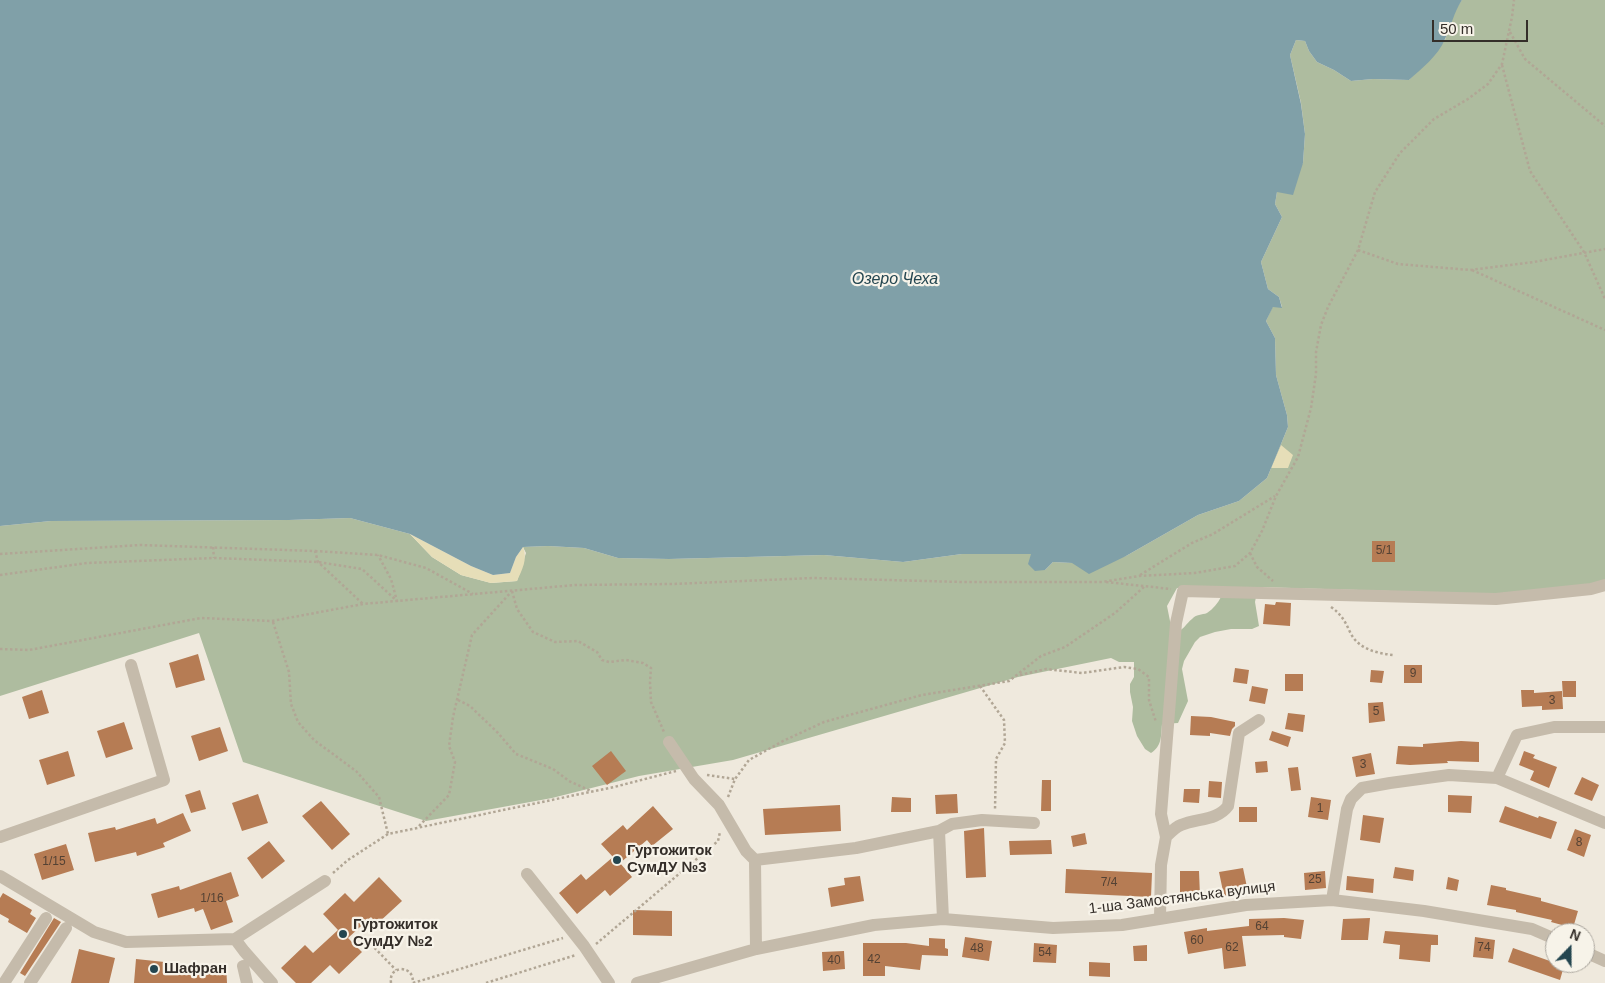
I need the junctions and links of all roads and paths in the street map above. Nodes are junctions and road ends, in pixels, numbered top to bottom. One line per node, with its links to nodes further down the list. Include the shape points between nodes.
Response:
1 (1514, 0): 2 (path)
2 (1509, 31): 3 (path); 4 (path, via 1525,59)
3 (1502, 64): 6 (path, via 1488,84 1434,119 1400,153 1376,192); 7 (path, via 1530,171)
4 (1605, 126)
5 (1605, 249): 7 (path)
6 (1358, 250): 8 (path, via 1398,264); 11 (path, via 1321,325 1311,408 1298,457)
7 (1584, 252): 8 (path); 9 (path)
8 (1470, 270): 10 (path)
9 (1605, 299)
10 (1605, 330)
11 (1276, 496): 15 (path); 20 (path)
12 (213, 547): 13 (path); 14 (path, via 140,545); 17 (path)
13 (315, 551): 16 (path); 18 (path)
14 (0, 554)
15 (1250, 554): 20 (path, via 1234,566 1195,573); 27 (path, via 1268,578)
16 (378, 555): 26 (path, via 426,568); 28 (path, via 391,579)
17 (214, 558): 18 (path); 19 (path, via 87,563)
18 (318, 562): 28 (path, via 362,569); 29 (path)
19 (0, 575)
20 (1139, 576): 21 (path)
21 (1102, 582): 23 (path); 24 (path, via 813,578 575,585)
22 (1605, 585): 27 (street, via 1496,599)
23 (1145, 586): 25 (path); 35 (path, via 1115,612 1064,647 1041,656)
24 (512, 591): 26 (path); 37 (path, via 472,635); 41 (path, via 517,609 533,632 555,642 578,641 597,652 602,660 626,660 651,668 652,702)
25 (1183, 591): 27 (street); 40 (street, via 1176,623)
26 (474, 594): 28 (path)
27 (1293, 594)
28 (397, 601): 29 (path)
29 (363, 604): 31 (path)
30 (1338, 612): 33 (path, via 1361,645 1374,652)
31 (272, 621): 32 (path, via 201,618 29,650); 52 (path, via 289,672 291,704 298,722 314,740 356,770 379,797)
32 (0, 649)
33 (1393, 655)
34 (132, 665): 53 (street, via 164,780)
35 (1018, 675): 36 (path, via 1009,681); 40 (path, via 1046,669 1082,673 1124,667 1138,669 1149,677 1149,700 1155,722)
36 (980, 686): 44 (path, via 922,695 824,722 749,760); 47 (path, via 1004,720 1005,743 996,759)
37 (457, 700): 45 (path, via 470,706 516,754 553,769 569,782); 50 (path, via 449,746 454,762 449,795)
38 (1259, 720): 54 (street, via 1239,733 1228,806 1224,812 1179,825)
39 (1605, 727): 43 (street, via 1554,726 1517,735)
40 (1167, 733): 54 (street, via 1161,814)
41 (669, 742): 42 (street)
42 (687, 769): 44 (path); 45 (path); 46 (street)
43 (1497, 778): 49 (street); 59 (street, via 1449,775 1362,788 1351,799 1347,809)
44 (735, 779): 46 (path)
45 (593, 791): 50 (path)
46 (724, 814): 55 (street); 69 (path, via 718,841)
47 (995, 821): 48 (street); 51 (street, via 952,824)
48 (1034, 823)
49 (1605, 823)
50 (418, 827): 52 (path)
51 (939, 831): 55 (street, via 856,848); 62 (street)
52 (388, 834): 58 (path, via 348,860)
53 (0, 837)
54 (1166, 837): 61 (street, via 1161,865)
55 (755, 860): 68 (street)
56 (527, 874): 64 (street)
57 (0, 876): 67 (street, via 94,932 126,942)
58 (325, 881): 67 (street)
59 (1332, 900): 61 (street, 1-ша Замостянська вулиця, via 1246,905); 65 (street, 1-ша Замостянська вулиця, via 1424,911 1532,929)
60 (46, 918): 72 (street)
61 (1160, 918): 62 (street, 1-ша Замостянська вулиця, via 1122,925 1053,928)
62 (943, 919): 68 (street, 1-ша Замостянська вулиця, via 874,925)
63 (66, 928): 73 (street)
64 (575, 934): 69 (street); 77 (path)
65 (1545, 935)
66 (364, 937): 71 (path)
67 (235, 939): 75 (street)
68 (756, 949): 80 (street, 1-ша Замостянська вулиця)
69 (587, 951): 78 (path); 79 (street)
70 (243, 966): 74 (street)
71 (396, 970): 76 (path); 77 (path, via 409,971)
72 (2, 983)
73 (30, 983)
74 (247, 983)
75 (272, 983)
76 (391, 983)
77 (413, 983)
78 (486, 983)
79 (609, 983)
80 (637, 983)

